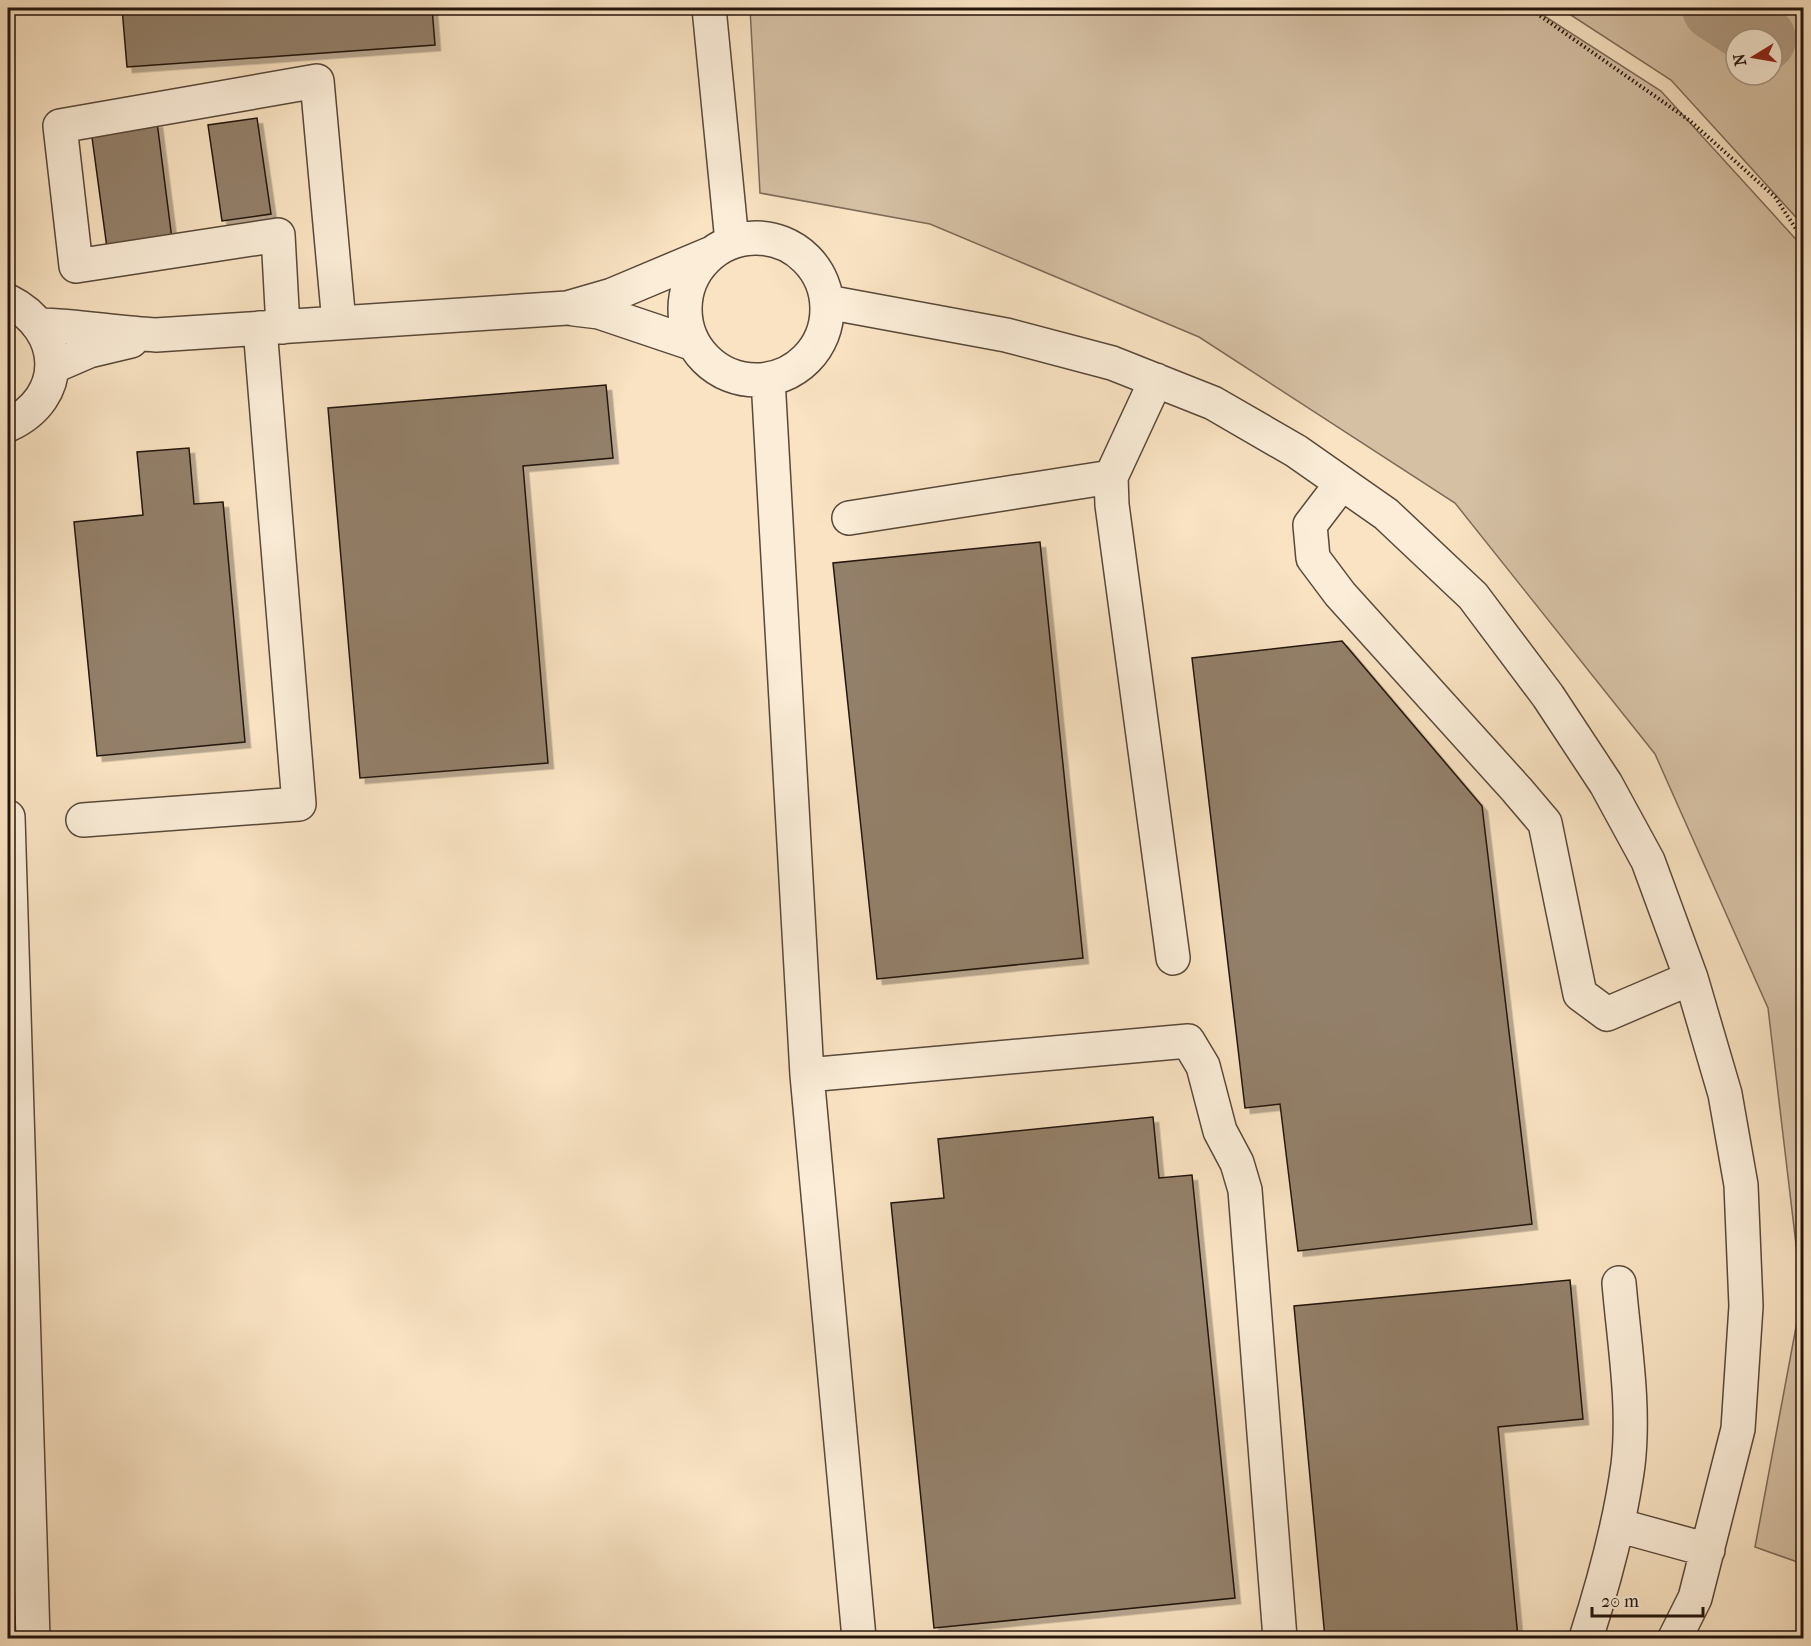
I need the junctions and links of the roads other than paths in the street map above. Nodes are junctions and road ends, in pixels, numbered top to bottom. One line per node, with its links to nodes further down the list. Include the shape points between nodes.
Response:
1 (709, 8): 2 (street)
2 (722, 247): 4 (street, via 753,238 774,240 794,249 810,263); 5 (street, via 612,295); 10 (street, via 697,269 687,290 685,313)
3 (8, 280): 6 (street)
4 (827, 302): 12 (street, via 825,323 812,352 788,373); 13 (street, via 1006,335 1112,363)
5 (567, 308): 7 (street); 10 (street, via 599,312)
6 (23, 311): 9 (street, via 75,326); 11 (street, via 49,345)
7 (339, 323): 8 (street); 8 (street, via 317,81 60,126 76,266 278,235)
8 (272, 328): 9 (street); 19 (street, via 299,804)
9 (156, 335): 11 (street, via 89,351)
10 (694, 344): 12 (street, via 711,365 728,375 747,380)
11 (52, 367): 14 (street, via 37,405 22,419)
12 (768, 379): 22 (street)
13 (1156, 380): 15 (street); 16 (street, via 1213,403)
14 (8, 425)
15 (1111, 477): 17 (street); 20 (street)
16 (1342, 483): 21 (street, via 1386,514 1473,596 1548,696 1606,784 1648,861); 21 (street, via 1310,525 1313,558 1340,594 1545,823 1580,994 1607,1014)
17 (849, 518)
18 (8, 817): 26 (street)
19 (83, 820)
20 (1173, 958)
21 (1691, 978): 25 (street, via 1725,1094 1741,1185 1746,1306 1738,1429)
22 (807, 1076): 27 (street); 28 (street, via 1188,1041 1203,1066 1220,1131 1237,1163 1245,1190)
23 (1619, 1282): 24 (street, via 1629,1404 1628,1464)
24 (1617, 1525): 25 (street); 29 (street)
25 (1708, 1550): 30 (street, via 1695,1598)
26 (33, 1638)
27 (859, 1638)
28 (1280, 1638)
29 (1586, 1638)
30 (1675, 1638)

